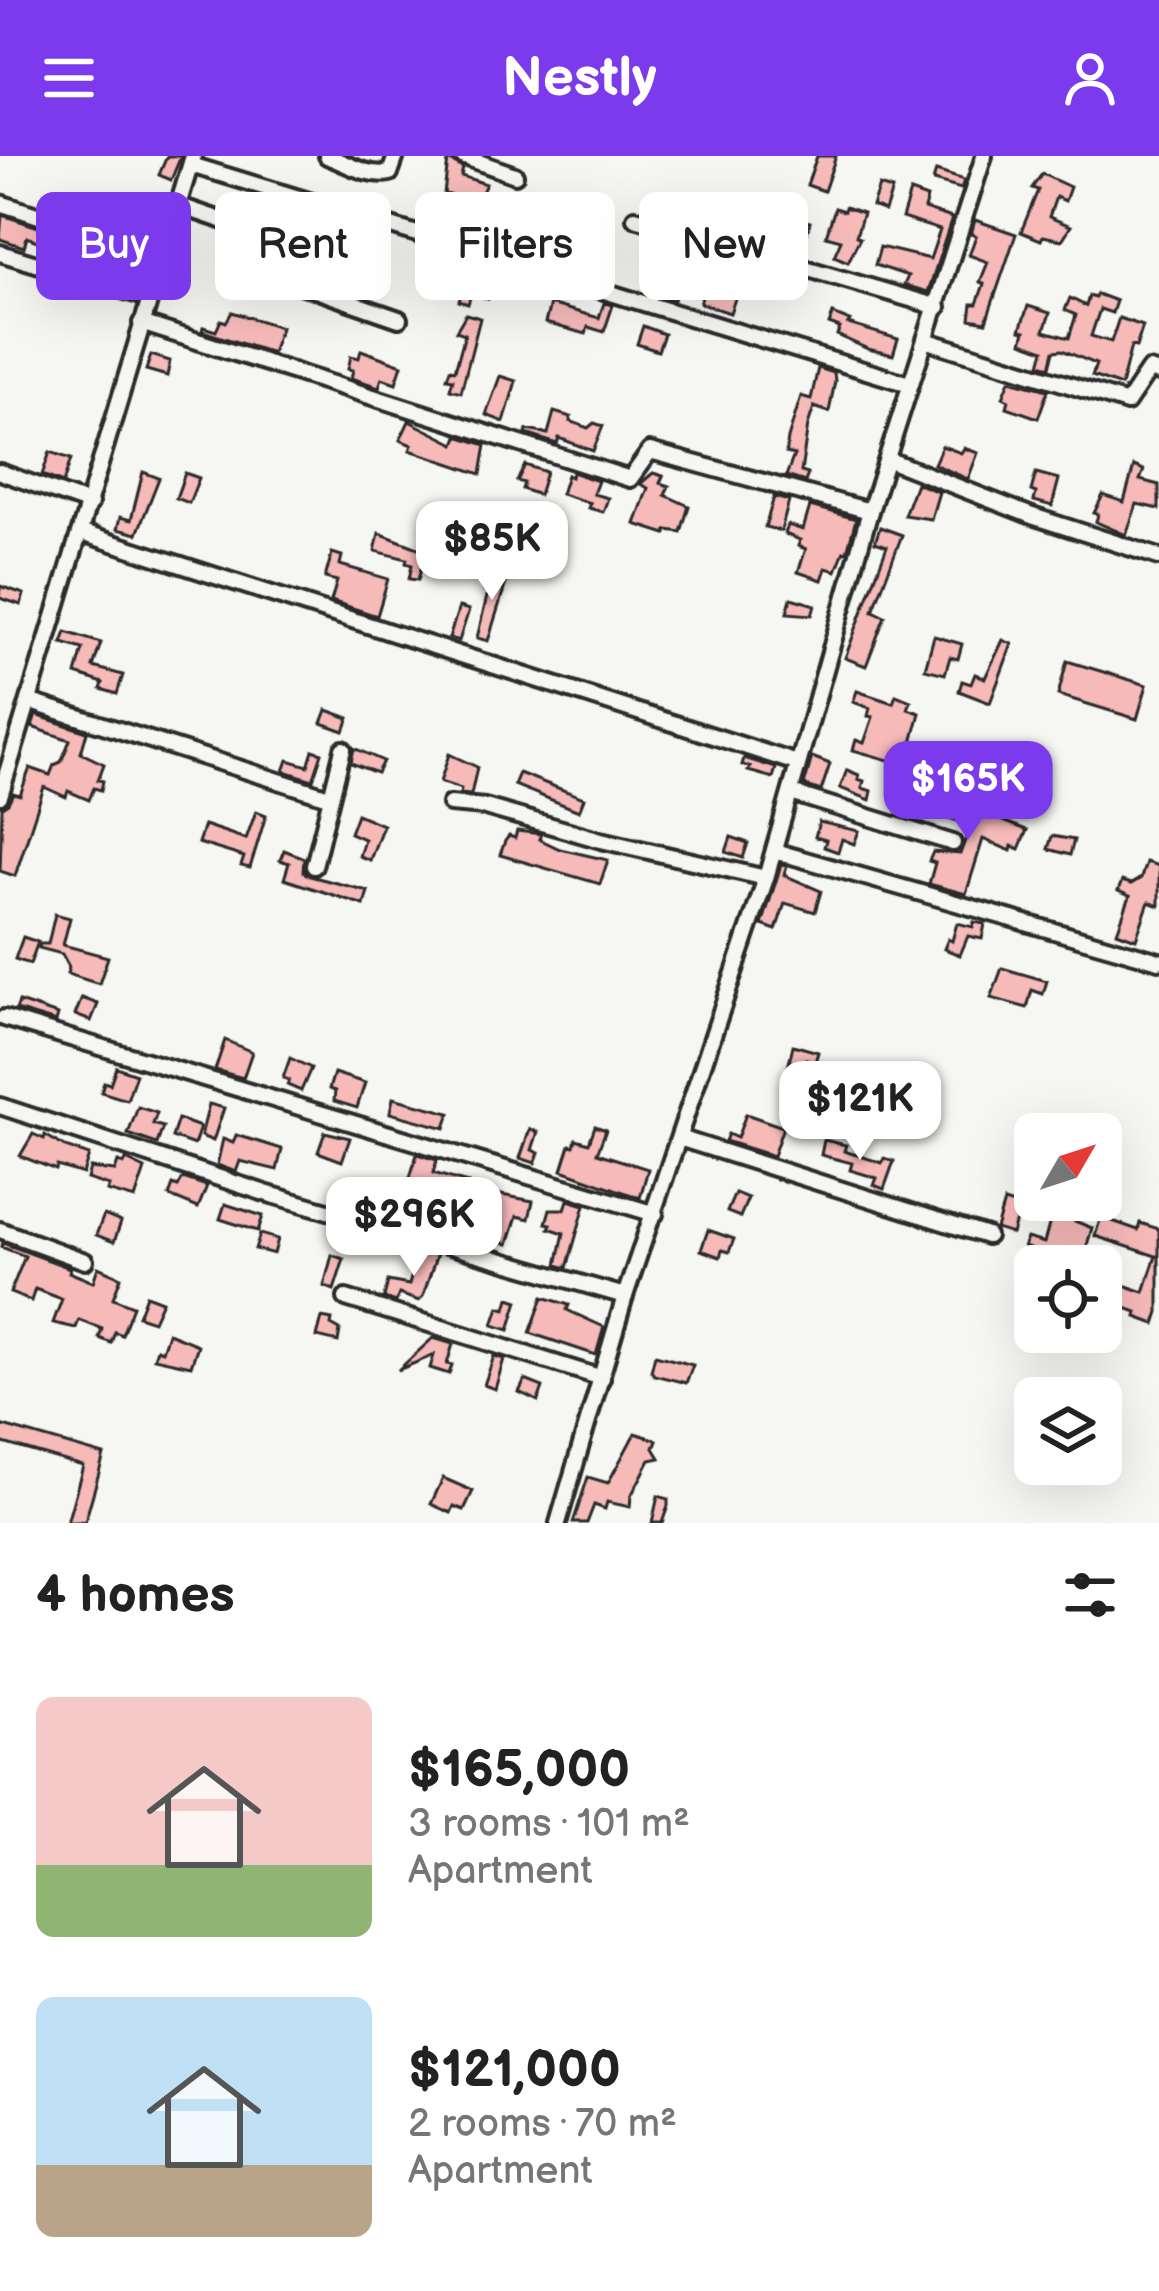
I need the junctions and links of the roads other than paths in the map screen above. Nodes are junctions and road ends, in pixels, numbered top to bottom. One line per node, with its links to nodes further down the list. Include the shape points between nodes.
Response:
1 (327, 156): 2 (street, via 384,175)
2 (396, 156)
3 (462, 156): 6 (street)
4 (984, 156): 15 (street)
5 (192, 161): 7 (street); 20 (street)
6 (515, 175)
7 (184, 192)
8 (0, 203): 10 (street)
9 (191, 210): 16 (street, via 300,247 295,284)
10 (36, 215)
11 (635, 218): 15 (street)
12 (0, 254): 13 (street)
13 (36, 265)
14 (147, 300): 17 (street)
15 (938, 307): 18 (street)
16 (399, 319)
17 (141, 323): 23 (street); 24 (street, via 630,479 650,451)
18 (925, 340): 19 (street, via 1127,403 1149,370); 20 (street)
19 (1159, 373)
20 (909, 384): 21 (street)
21 (889, 460): 24 (street); 26 (street)
22 (0, 472): 23 (street)
23 (90, 504): 25 (street)
24 (870, 512): 29 (street)
25 (82, 533): 27 (street); 29 (street)
26 (1159, 557)
27 (31, 702): 31 (street); 32 (street)
28 (343, 748): 32 (street)
29 (797, 763): 30 (street)
30 (790, 793): 34 (street); 35 (street)
31 (0, 796)
32 (329, 797): 36 (street)
33 (450, 804): 37 (street)
34 (953, 843)
35 (774, 850): 37 (street); 38 (street)
36 (314, 866)
37 (766, 878): 41 (street)
38 (1159, 962)
39 (4, 1018): 42 (street)
40 (0, 1106): 46 (street)
41 (679, 1138): 42 (street); 44 (street)
42 (655, 1214): 46 (street)
43 (0, 1230): 45 (street)
44 (986, 1236)
45 (85, 1261)
46 (625, 1296): 48 (street)
47 (346, 1298): 48 (street)
48 (602, 1378): 49 (street)
49 (558, 1523)

